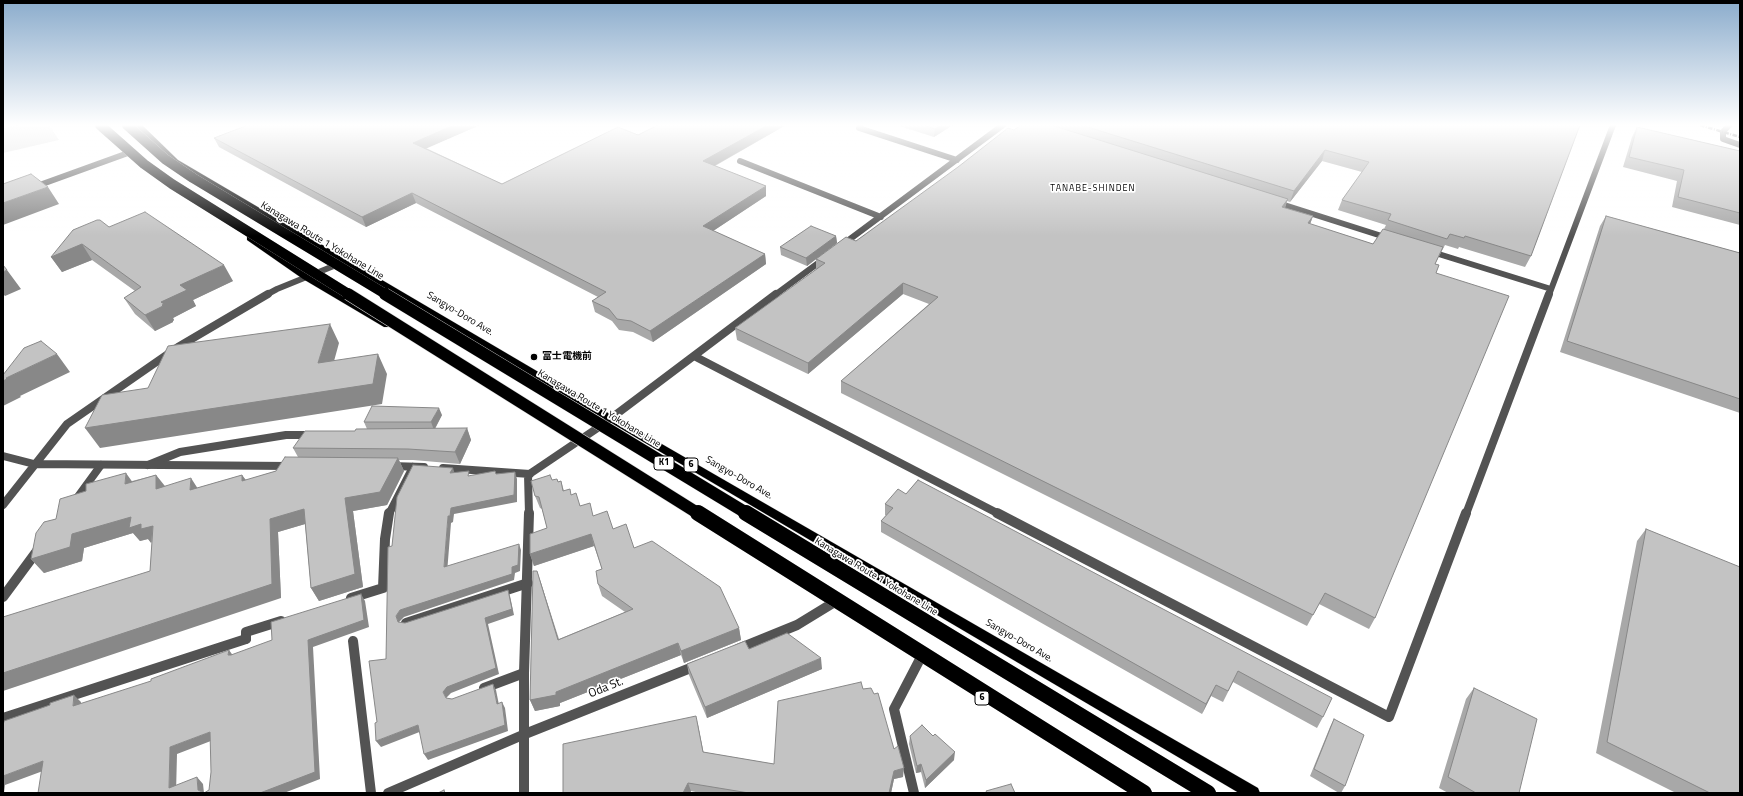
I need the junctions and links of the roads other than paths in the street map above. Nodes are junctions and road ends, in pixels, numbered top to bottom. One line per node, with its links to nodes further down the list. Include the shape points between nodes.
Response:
1 (103, 162): 9 (street)
2 (138, 162): 17 (main road, 6, via 152,176 240,230)
3 (142, 162): 53 (highway, K1, bridge, via 172,184)
4 (170, 162): 54 (highway, Kanagawa Route 1 Yokohane Line / K1, bridge)
5 (175, 162): 16 (main road, Sangyo-Doro Ave. / 6)
6 (743, 162): 11 (street)
7 (954, 162): 11 (street)
8 (1599, 162): 18 (street)
9 (24, 191)
10 (1265, 199): 12 (street)
11 (881, 216): 13 (street)
12 (1393, 239)
13 (837, 249)
14 (1423, 249): 18 (street)
15 (831, 254): 19 (street)
16 (345, 262): 17 (street); 20 (main road, Sangyo-Doro Ave. / 6)
17 (306, 277): 22 (main road, 6); 24 (street, via 277,289 178,347 67,424)
18 (1551, 289): 19 (street, via 1389,717)
19 (694, 356): 20 (street)
20 (606, 422): 22 (street); 55 (main road, Sangyo-Doro Ave. / 6)
21 (325, 435): 26 (street, via 286,435 180,452)
22 (579, 441): 30 (street); 37 (main road, 6)
23 (3, 456): 24 (street)
24 (34, 464): 25 (street); 31 (street)
25 (101, 465): 26 (street); 32 (street)
26 (148, 465): 27 (street)
27 (296, 466)
28 (382, 466): 29 (street)
29 (413, 466): 30 (street); 36 (street, via 389,512 383,588)
30 (529, 475): 34 (street)
31 (3, 505)
32 (68, 509)
33 (45, 540): 35 (street)
34 (528, 583): 39 (street); 44 (street)
35 (3, 597)
36 (340, 602)
37 (833, 603): 41 (street, via 797,625); 42 (main road, 6)
38 (289, 618): 46 (street, via 246,632 246,639)
39 (406, 623)
40 (353, 641): 48 (street)
41 (731, 652)
42 (920, 659): 51 (street, via 894,709); 52 (main road, 6)
43 (709, 660): 47 (street, Oda St.)
44 (524, 673): 45 (street); 47 (street)
45 (474, 692)
46 (3, 718)
47 (525, 734): 49 (street, Oda St.); 50 (street)
48 (371, 793)
49 (388, 793)
50 (524, 793)
51 (914, 793)
52 (1132, 793)
53 (1144, 793)
54 (1208, 793)
55 (1253, 793)

